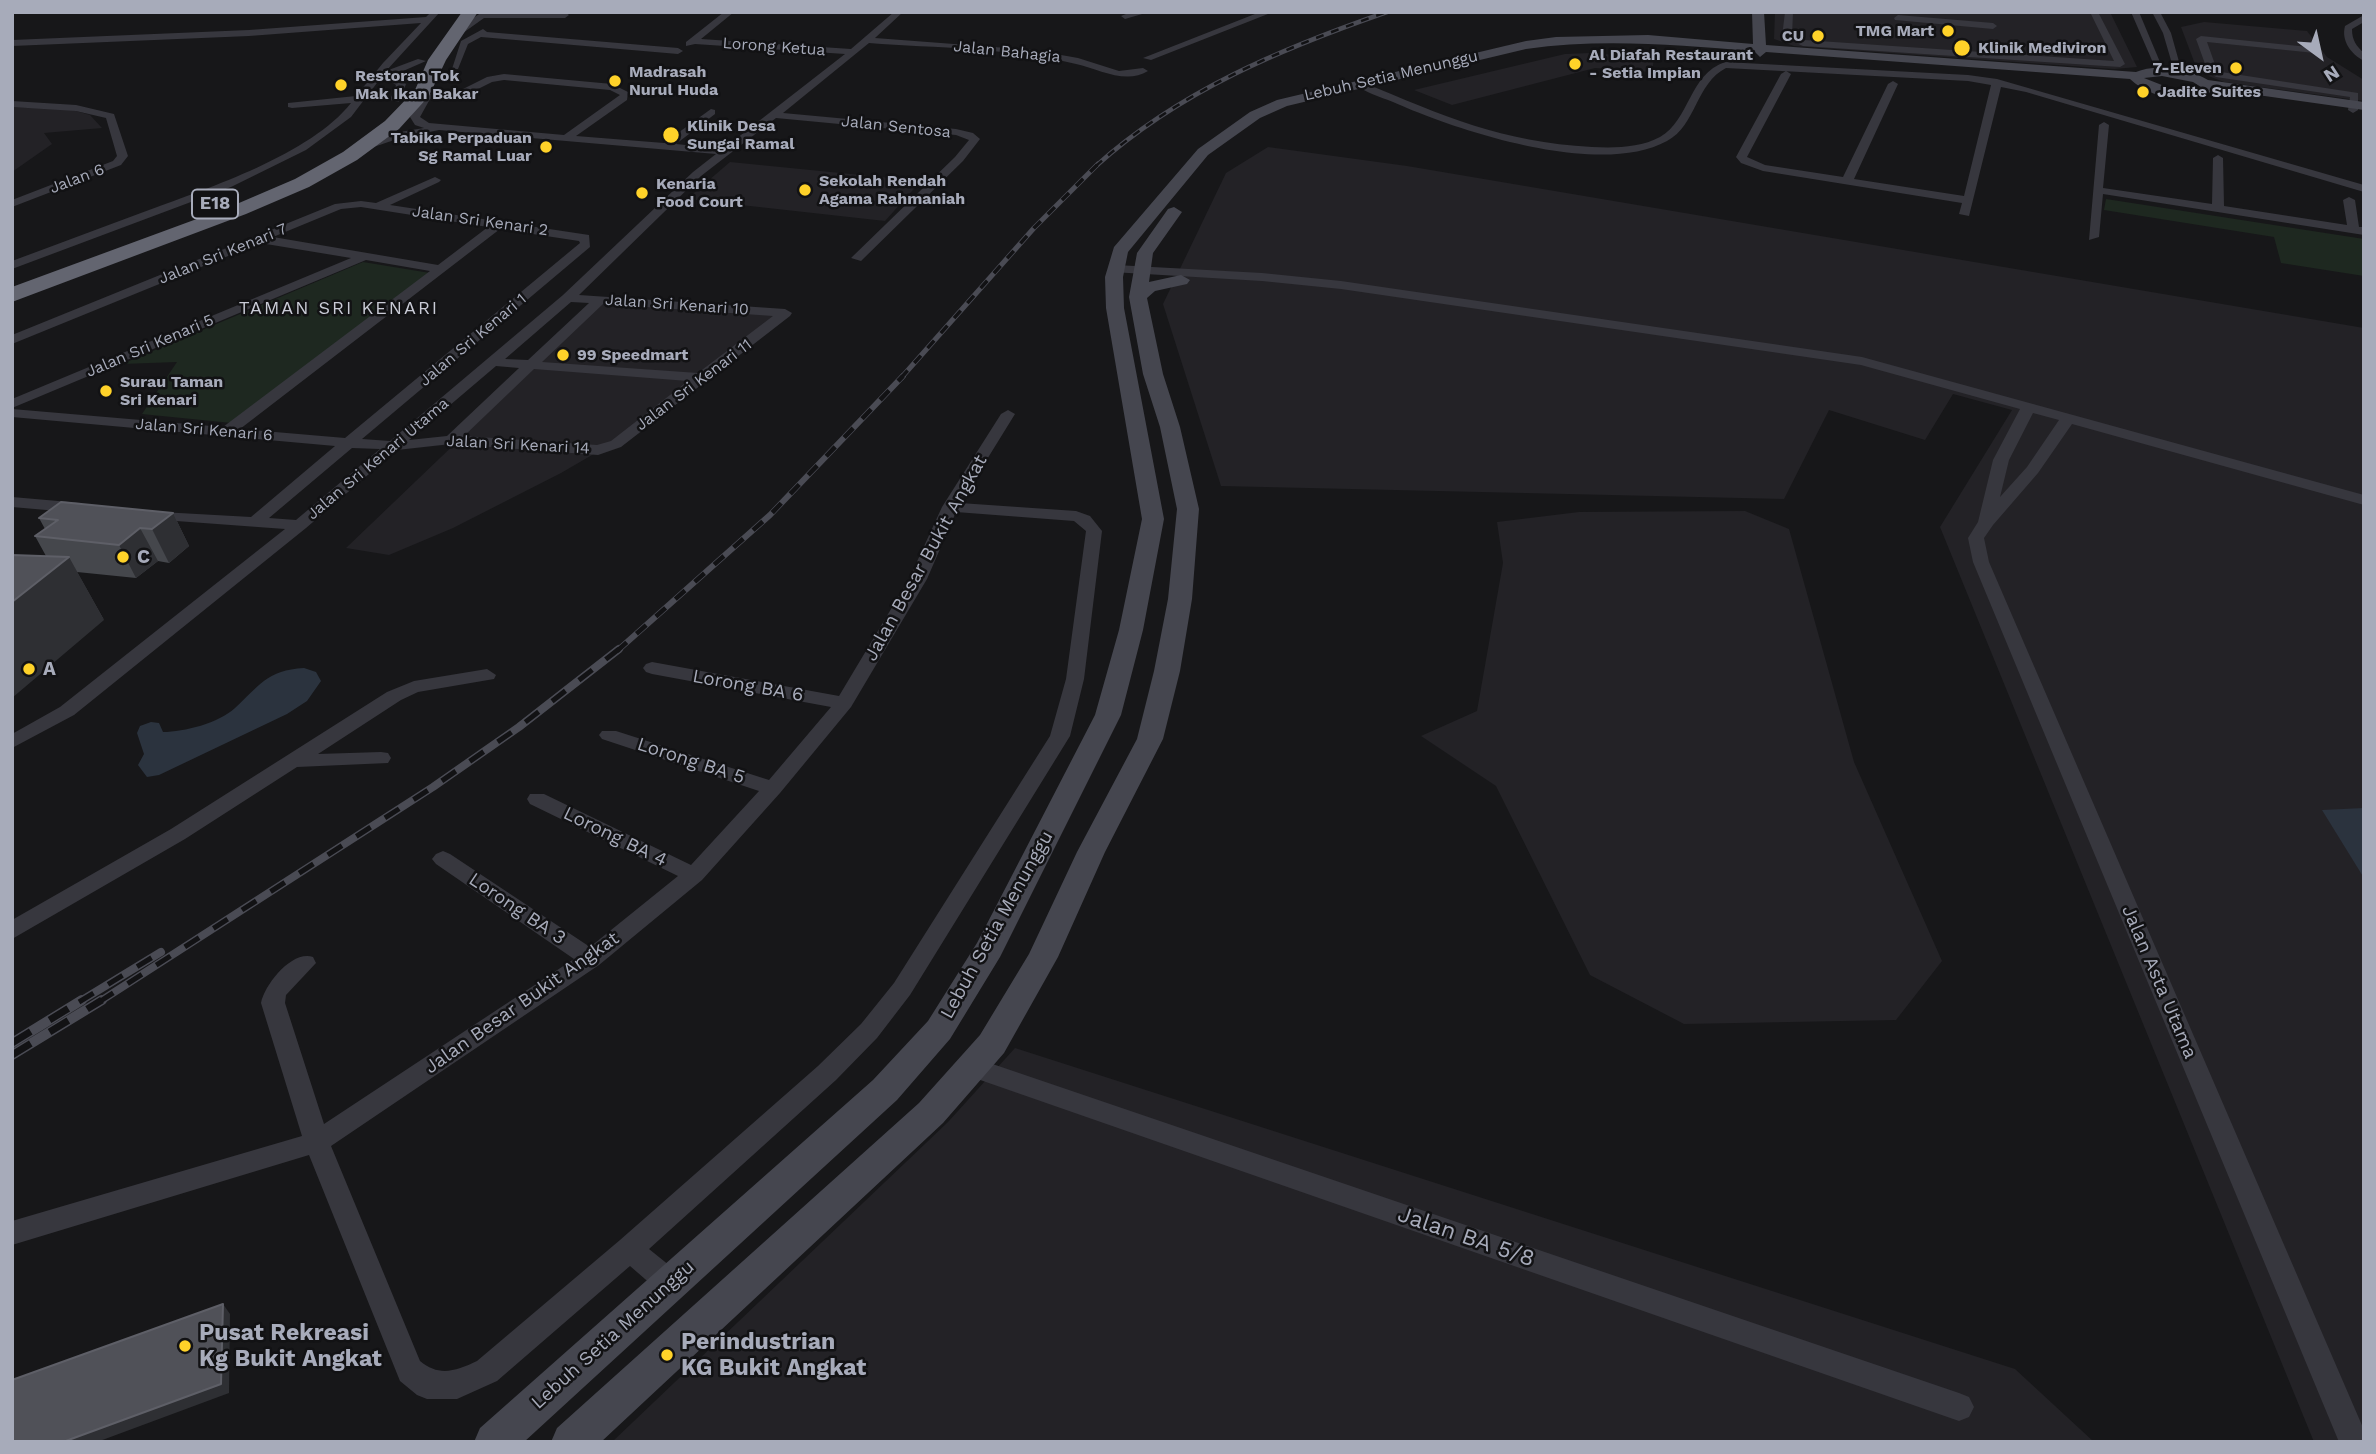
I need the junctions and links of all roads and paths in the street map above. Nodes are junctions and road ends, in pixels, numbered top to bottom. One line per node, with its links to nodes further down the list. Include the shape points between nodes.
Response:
1 (436, 12): 15 (street)
2 (454, 12): 45 (highway, E18, via 436,29)
3 (470, 12): 27 (highway, E18)
4 (730, 12): 29 (street)
5 (900, 12): 28 (street, Jalan Sri Kenari Utama)
6 (1145, 12): 18 (street)
7 (1269, 12): 43 (street)
8 (1758, 12): 34 (street)
9 (1789, 12): 30 (street, via 1787,37 1795,41)
10 (1988, 12): 21 (street)
11 (2094, 12): 38 (street, via 2120,64)
12 (2135, 12): 23 (street)
13 (2156, 12): 24 (street)
14 (513, 13): 16 (street); 25 (street); 27 (street, via 482,15)
15 (422, 15): 20 (street); 26 (street)
16 (565, 15)
17 (1900, 15): 21 (street); 30 (street)
18 (1125, 16)
19 (2364, 18): 44 (street, via 2348,28 2347,36)
20 (373, 24): 26 (street, via 396,25); 31 (street)
21 (1993, 26): 38 (street)
22 (1739, 30): 32 (street)
23 (2145, 30): 24 (street); 49 (street)
24 (2167, 33): 36 (street)
25 (478, 34): 33 (street); 47 (street, via 460,48)
26 (413, 36): 52 (street)
27 (452, 36): 59 (highway, E18)
28 (867, 40): 35 (street, Jalan Sri Kenari Utama); 48 (street, Jalan Bahagia, via 1033,52 1118,74)
29 (694, 41): 33 (street); 35 (street, Lorong Ketua)
30 (1901, 41): 38 (street); 41 (street, via 1896,54)
31 (12, 43)
32 (1740, 49): 34 (street); 56 (street, Lebuh Setia Menunggu, via 1566,45); 58 (street, Lebuh Setia Menunggu, via 1563,38)
33 (678, 51): 46 (street)
34 (1760, 51): 41 (street); 53 (street)
35 (854, 52): 67 (street, Jalan Sri Kenari Utama)
36 (2173, 52): 39 (street); 51 (street)
37 (2318, 52): 42 (street, via 2202,42)
38 (2004, 53): 41 (street); 53 (street)
39 (2185, 53)
40 (2196, 54): 42 (street)
41 (1856, 55)
42 (2208, 55): 65 (street, via 2213,72)
43 (1148, 58)
44 (2364, 58)
45 (421, 61): 52 (street); 61 (highway, E18)
46 (659, 62)
47 (455, 67)
48 (1143, 71)
49 (2162, 72): 51 (street); 53 (street)
50 (1786, 74): 76 (street, via 1741,157 1763,168)
51 (2179, 74): 57 (street)
52 (376, 76): 60 (street); 61 (street, via 401,83)
53 (2137, 78): 57 (street, via 2148,87 2173,93 2198,93)
54 (1997, 82): 62 (street, via 1725,65 1712,72 1668,137 1609,150 1490,135); 77 (street); 79 (street)
55 (1893, 83): 76 (street)
56 (1395, 84): 58 (street); 62 (street, via 1389,88)
57 (2208, 87): 65 (street)
58 (1360, 89): 62 (street); 62 (street); 93 (street, Lebuh Setia Menunggu, via 1266,121 1219,155 1157,234); 93 (street, Lebuh Setia Menunggu, via 1297,98 1268,109 1203,152 1120,251)
59 (425, 94): 69 (street, via 416,120); 70 (street, via 463,93 504,77 612,87 625,94); 71 (highway, E18)
60 (361, 99): 64 (street); 94 (street, via 322,135 256,172)
61 (395, 100): 94 (highway, E18, via 328,152 279,178)
62 (1397, 100)
63 (12, 104): 81 (street, Jalan 6, via 76,108 110,116 123,156 121,161)
64 (292, 105)
65 (2358, 106)
66 (711, 112): 72 (street)
67 (774, 115): 73 (street, Jalan Sri Kenari Utama); 91 (street, Jalan Sentosa, via 957,132 975,139)
68 (2104, 125): 78 (street)
69 (449, 128): 70 (street); 71 (street, via 404,133)
70 (566, 138): 72 (street)
71 (365, 147): 94 (highway, E18, via 302,183 239,211)
72 (666, 147): 73 (street)
73 (724, 152): 97 (street, Jalan Sri Kenari Utama)
74 (2218, 158): 83 (street)
75 (435, 180): 82 (street, Jalan Sri Kenari 7)
76 (1847, 181): 79 (street)
77 (2364, 189)
78 (2097, 190): 83 (street); 88 (street)
79 (1967, 200): 84 (street)
80 (2349, 200): 86 (street)
81 (12, 204)
82 (379, 206): 85 (street, Jalan Sri Kenari 2); 89 (street, Jalan Sri Kenari 7, via 339,206)
83 (2218, 211): 86 (street)
84 (1965, 215)
85 (499, 224): 87 (street, Jalan Sri Kenari 2); 92 (street)
86 (2359, 231)
87 (581, 236): 111 (street, Jalan Sri Kenari 1, via 586,244)
88 (2093, 237)
89 (260, 239): 90 (street); 100 (street, Jalan Sri Kenari 7)
90 (365, 256): 92 (street); 104 (street, Jalan Sri Kenari 5)
91 (857, 258)
92 (442, 269): 109 (street)
93 (1130, 278): 95 (street, via 1149,287); 96 (street, via 1262,277); 136 (street, Lebuh Setia Menunggu, via 1188,509 1180,600 1167,671 1150,739 1043,957 992,1044); 140 (street, Lebuh Setia Menunggu, via 1115,308 1153,519 1108,715 989,949 939,1030 885,1090)
94 (14, 279)
95 (1181, 280): 96 (street)
96 (1314, 283): 105 (street, via 1862,360)
97 (568, 298): 98 (street, Jalan Sri Kenari 10); 101 (street, Jalan Sri Kenari Utama)
98 (600, 300): 99 (street, Jalan Sri Kenari 10); 102 (street)
99 (785, 313): 103 (street, Jalan Sri Kenari 11)
100 (12, 340)
101 (494, 362): 102 (street); 112 (street, Jalan Sri Kenari Utama)
102 (531, 365): 103 (street); 110 (street)
103 (702, 378): 113 (street, Jalan Sri Kenari 11, via 616,444)
104 (12, 404)
105 (2029, 407): 108 (street); 120 (street, Jalan Asta Utama, via 2001,460)
106 (12, 413): 109 (street, Jalan Sri Kenari 6)
107 (1008, 414): 116 (street, Jalan Besar Bukit Angkat)
108 (2067, 418): 114 (street); 120 (street, via 2033,470)
109 (225, 433): 111 (street, Jalan Sri Kenari 6)
110 (451, 440): 112 (street, Jalan Sri Kenari 14); 113 (street, Jalan Sri Kenari 14)
111 (351, 443): 112 (street, Jalan Sri Kenari 6); 119 (street)
112 (396, 446): 121 (street, Jalan Sri Kenari Utama)
113 (598, 450)
114 (2364, 500)
115 (12, 502): 117 (street)
116 (950, 507): 124 (street, Jalan Besar Bukit Angkat, via 918,579); 139 (street, via 1076,516 1094,531 1075,679 1060,736 902,989 869,1031)
117 (100, 510)
118 (127, 512): 119 (street)
119 (254, 522): 121 (street)
120 (1986, 522): 144 (street, Jalan Asta Utama, via 1976,538 1981,562)
121 (300, 524): 126 (street, Jalan Sri Kenari Utama, via 67,711)
122 (652, 668): 124 (street, Lorong BA 6)
123 (487, 675): 128 (street, via 414,687)
124 (844, 703): 129 (street, Jalan Besar Bukit Angkat)
125 (609, 734): 129 (street, Lorong BA 5)
126 (12, 742)
127 (381, 758): 128 (street)
128 (289, 761): 133 (street, via 178,834)
129 (773, 788): 132 (street, Jalan Besar Bukit Angkat)
130 (537, 799): 132 (street, Lorong BA 4)
131 (443, 859): 134 (street, Lorong BA 3)
132 (694, 875): 134 (street, Jalan Besar Bukit Angkat)
133 (12, 931)
134 (591, 959): 137 (street, Jalan Besar Bukit Angkat)
135 (305, 962): 137 (street, via 275,990 273,1003)
136 (972, 1067): 141 (street, Jalan BA 5/8); 143 (street, Lebuh Setia Menunggu, via 931,1113)
137 (317, 1142): 138 (street, Jalan Besar Bukit Angkat); 139 (street, via 410,1371 427,1385 457,1385 488,1371)
138 (12, 1233)
139 (631, 1249): 140 (street)
140 (670, 1283): 142 (street, Lebuh Setia Menunggu)
141 (1959, 1407)
142 (494, 1442)
143 (572, 1442)
144 (2354, 1442)

